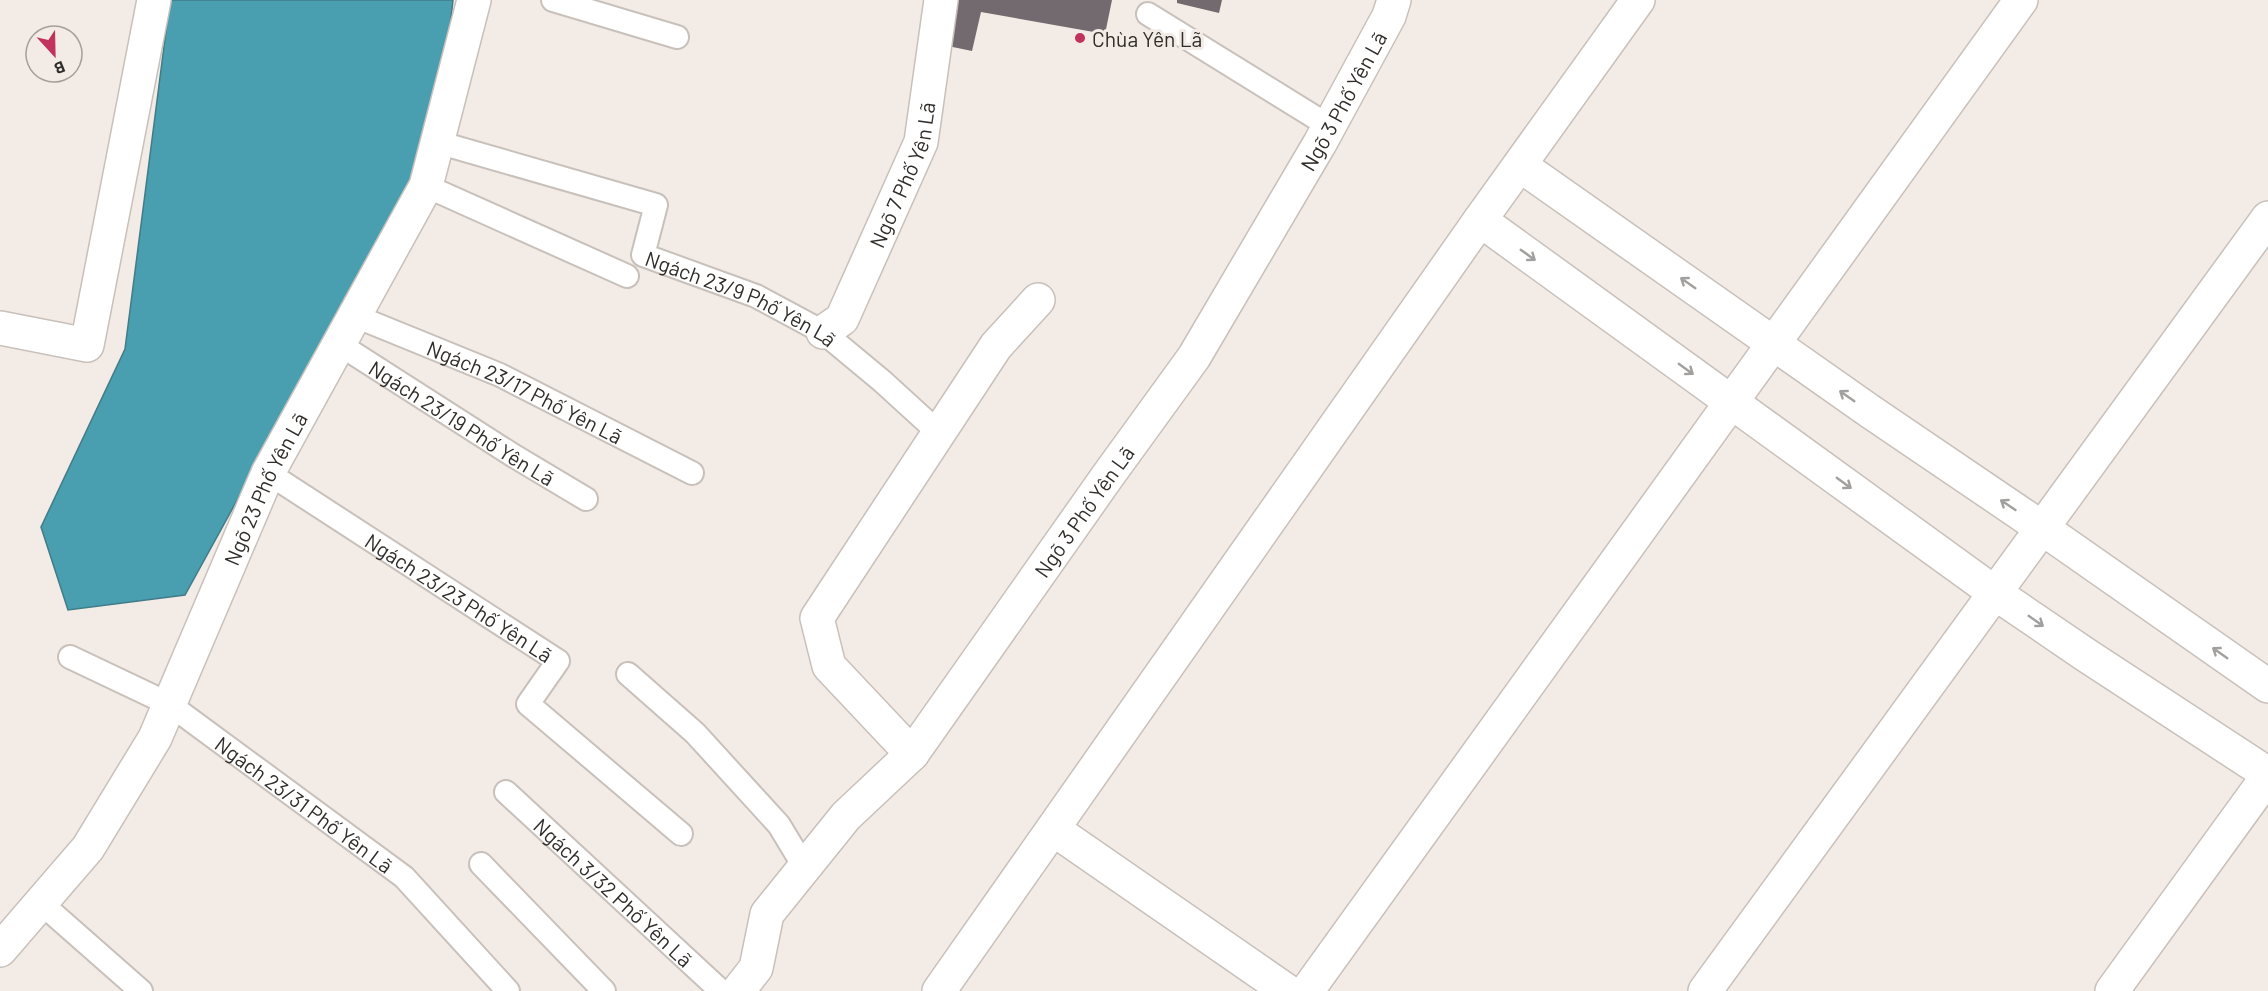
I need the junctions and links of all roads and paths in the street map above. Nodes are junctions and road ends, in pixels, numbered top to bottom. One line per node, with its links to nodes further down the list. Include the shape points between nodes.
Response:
1 (154, 0): 19 (street, via 87,345)
2 (474, 0): 11 (street, Ngõ 23 Phố Yên Lã)
3 (553, 0): 9 (lane)
4 (941, 0): 20 (street, Ngõ 7 Phố Yên Lã, via 921,142 843,319)
5 (1394, 0): 10 (street, Ngõ 3 Phố Yên Lã)
6 (1638, 0): 12 (street)
7 (2021, 0): 22 (street)
8 (1148, 14): 10 (lane)
9 (677, 37)
10 (1329, 126): 34 (street, Ngõ 3 Phố Yên Lã, via 1194,357)
11 (437, 142): 13 (street, Ngõ 23 Phố Yên Lã); 20 (lane, Ngách 23/9 Phố Yên Lã, via 656,205 643,255 756,296)
12 (1521, 166): 15 (street); 22 (street, one-way to 12)
13 (426, 186): 16 (lane); 18 (street, Ngõ 23 Phố Yên Lã)
14 (2268, 218): 28 (street)
15 (1480, 220): 23 (street, one-way to 23); 37 (street)
16 (627, 276)
17 (1038, 300): 24 (street, via 996,346)
18 (355, 316): 21 (street, Ngõ 23 Phố Yên Lã); 26 (lane, Ngách 23/17 Phố Yên Lã, via 500,375)
19 (0, 328)
20 (823, 332): 24 (lane, Ngách 23/9 Phố Yên Lã)
21 (339, 344): 25 (street, Ngõ 23 Phố Yên Lã); 27 (lane, Ngách 23/19 Phố Yên Lã)
22 (1774, 344): 23 (street); 28 (street, one-way to 22)
23 (1731, 402): 29 (street, one-way to 29); 50 (street)
24 (939, 433): 34 (street, via 817,618 829,666)
25 (268, 473): 33 (street, Ngõ 23 Phố Yên Lã); 38 (lane, Ngách 23/23 Phố Yên Lã, via 558,661 528,704)
26 (692, 473)
27 (586, 499)
28 (2042, 528): 29 (street); 32 (street, one-way to 28)
29 (1995, 593): 35 (street, one-way to 35); 51 (street)
30 (70, 657): 33 (lane, Ngách 23/31 Phố Yên Lã)
31 (628, 674): 40 (lane, via 703,741 778,825)
32 (2268, 686)
33 (169, 704): 41 (street, Ngõ 23 Phố Yên Lã, via 155,738 88,848); 44 (lane, Ngách 23/31 Phố Yên Lã, via 404,876)
34 (912, 754): 40 (street, Ngõ 3 Phố Yên Lã, via 846,816)
35 (2268, 775): 52 (street)
36 (506, 792): 46 (lane, Ngách 3/32 Phố Yên Lã)
37 (1053, 828): 48 (street); 49 (street)
38 (681, 834)
39 (480, 864): 45 (lane)
40 (805, 868): 47 (street, Ngõ 3 Phố Yên Lã, via 767,914 756,968)
41 (41, 903): 42 (street, Ngõ 23 Phố Yên Lã); 43 (lane)
42 (0, 950)
43 (141, 991)
44 (508, 991)
45 (604, 991)
46 (721, 991)
47 (738, 991)
48 (939, 991)
49 (1287, 991)
50 (1307, 991)
51 (1705, 991)
52 (2112, 991)

